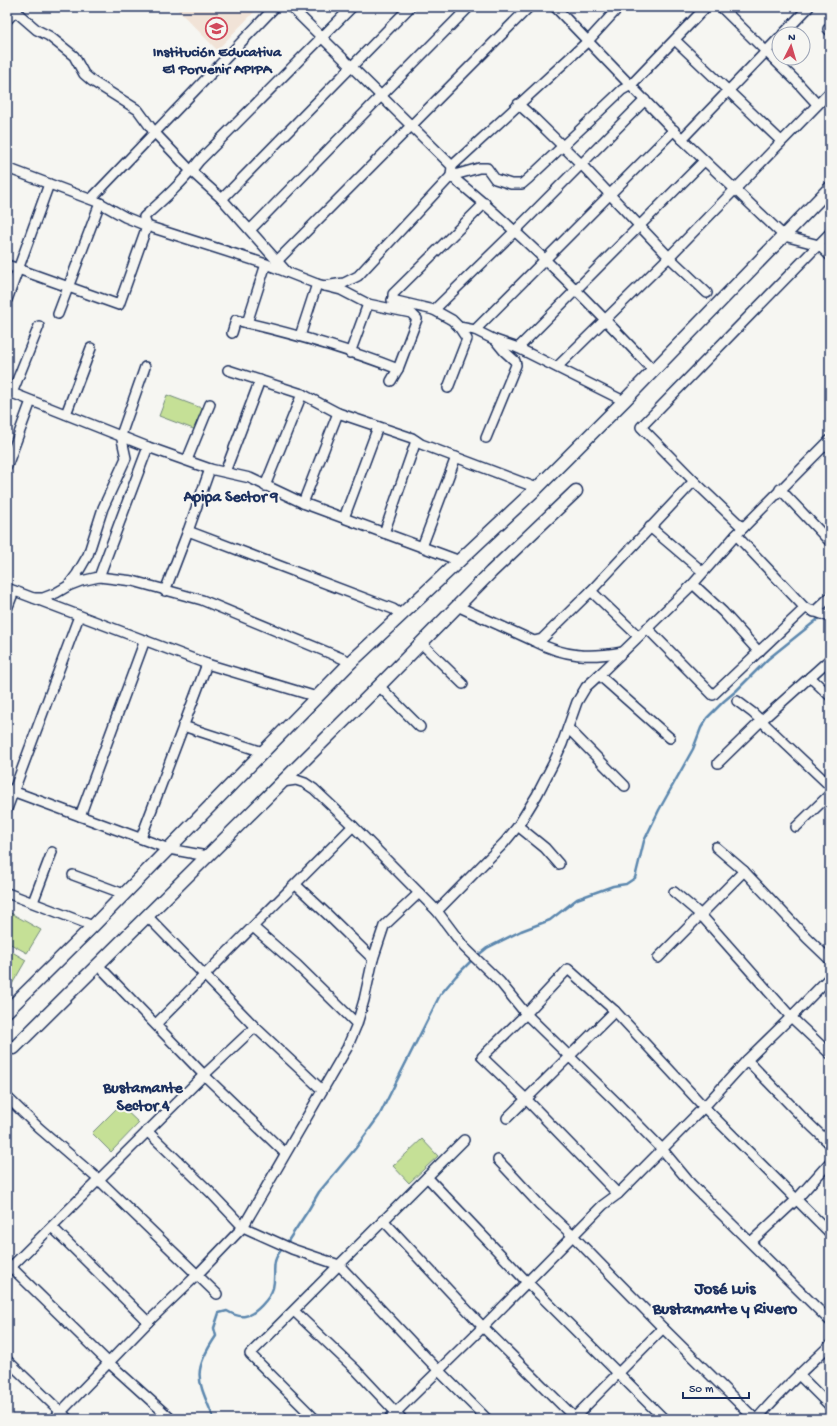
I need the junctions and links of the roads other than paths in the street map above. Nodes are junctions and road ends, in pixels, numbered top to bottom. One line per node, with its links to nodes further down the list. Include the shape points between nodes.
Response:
1 (275, 7): 29 (street)
2 (291, 7): 14 (street)
3 (352, 7): 14 (street)
4 (410, 7): 19 (street)
5 (469, 7): 23 (street)
6 (529, 7): 27 (street)
7 (555, 7): 16 (street)
8 (619, 7): 16 (street)
9 (706, 7): 15 (street)
10 (721, 7): 18 (street)
11 (809, 7): 13 (street)
12 (13, 12): 29 (street, via 74,56 84,74 92,81 138,110)
13 (791, 26)
14 (322, 36): 19 (street); 37 (street, via 198,161)
15 (675, 40): 20 (street); 21 (street)
16 (588, 41): 20 (street); 25 (street)
17 (771, 47): 18 (street)
18 (766, 52): 21 (street); 26 (street)
19 (351, 67): 23 (street); 44 (street)
20 (631, 85): 24 (street); 32 (street, via 622,90)
21 (728, 90): 30 (street); 31 (street)
22 (830, 92): 26 (street)
23 (380, 96): 27 (street); 49 (street)
24 (645, 100): 28 (street); 34 (street)
25 (518, 104): 32 (street); 35 (street)
26 (817, 104): 31 (street)
27 (411, 126): 35 (street); 56 (street)
28 (674, 130): 30 (street); 42 (street)
29 (154, 132): 37 (street); 43 (street)
30 (682, 139): 33 (street)
31 (781, 141): 41 (street)
32 (563, 145): 34 (street); 38 (street, via 522,184 511,184 495,179 487,168)
33 (704, 161): 41 (street); 48 (street)
34 (581, 164): 42 (street); 50 (street)
35 (452, 166): 38 (street)
36 (7, 168): 39 (street)
37 (191, 172): 44 (street); 47 (street, via 144,217)
38 (451, 176): 46 (street); 62 (street, via 358,276 344,283)
39 (49, 184): 43 (street); 60 (street)
40 (830, 188): 52 (street)
41 (734, 190): 52 (street); 55 (street)
42 (610, 195): 48 (street); 57 (street)
43 (91, 199): 45 (street)
44 (222, 199): 49 (street)
45 (100, 203): 47 (street); 63 (street)
46 (485, 203): 50 (street); 68 (street, via 393,294)
47 (147, 226): 58 (street); 63 (street, via 119,305)
48 (641, 226): 55 (street); 64 (street)
49 (250, 230): 56 (street)
50 (515, 231): 57 (street); 69 (street)
51 (830, 233): 53 (street)
52 (784, 236): 53 (street); 86 (street)
53 (819, 245): 54 (street); 108 (street, via 641,427)
54 (830, 256)
55 (669, 257): 65 (street); 71 (street)
56 (277, 261): 61 (street)
57 (545, 261): 64 (street); 75 (street)
58 (266, 264): 61 (street); 72 (street)
59 (7, 265): 60 (street)
60 (18, 269): 63 (street); 66 (street)
61 (287, 272): 62 (street)
62 (320, 285): 67 (street, via 342,290); 77 (street)
63 (68, 286): 70 (street)
64 (575, 290): 71 (street); 80 (street)
65 (707, 293)
66 (7, 300)
67 (368, 304): 68 (street); 81 (street)
68 (393, 305): 69 (street); 84 (street, via 412,313 417,319)
69 (434, 310): 74 (street)
70 (58, 314)
71 (605, 320): 83 (street); 86 (street)
72 (248, 322): 76 (street, via 236,320); 77 (street)
73 (39, 326): 90 (street)
74 (459, 326): 75 (street); 89 (street, via 467,339)
75 (475, 330): 78 (street)
76 (232, 333)
77 (300, 336): 81 (street)
78 (495, 340): 80 (street); 99 (street, via 516,365)
79 (91, 348): 96 (street)
80 (518, 348): 83 (street)
81 (350, 353): 84 (street)
82 (145, 367): 98 (street)
83 (557, 367): 93 (street)
84 (398, 369): 88 (street)
85 (228, 370): 87 (street)
86 (653, 370): 93 (street)
87 (260, 380): 91 (street); 107 (street)
88 (391, 381)
89 (448, 388)
90 (10, 392): 92 (street)
91 (302, 394): 95 (street); 109 (street)
92 (31, 401): 96 (street); 105 (street)
93 (624, 401): 110 (street)
94 (210, 404): 104 (street)
95 (338, 413): 97 (street); 113 (street)
96 (66, 414): 98 (street)
97 (378, 427): 100 (street); 114 (street)
98 (121, 435): 102 (street); 125 (street, via 126,458 103,508 88,555)
99 (486, 438)
100 (416, 440): 103 (street); 118 (street)
101 (829, 445): 111 (street)
102 (148, 447): 104 (street); 123 (street)
103 (456, 457): 110 (street); 120 (street)
104 (187, 460): 106 (street)
105 (7, 466)
106 (210, 469): 107 (street); 116 (street)
107 (225, 472): 109 (street, via 250,478)
108 (694, 481): 115 (street); 117 (street)
109 (265, 486): 113 (street)
110 (537, 488): 121 (street)
111 (780, 489): 117 (street); 119 (street)
112 (576, 491): 131 (street)
113 (303, 503): 114 (street)
114 (344, 518): 118 (street)
115 (650, 527): 122 (street); 128 (street)
116 (188, 531): 127 (street); 134 (street, via 393,609)
117 (739, 531): 122 (street); 133 (street)
118 (384, 534): 120 (street)
119 (830, 542)
120 (422, 548): 121 (street)
121 (460, 561): 134 (street)
122 (703, 572): 124 (street)
123 (99, 577): 125 (street, via 81,580); 127 (street, via 133,581)
124 (693, 584): 137 (street); 143 (street, via 723,612)
125 (68, 586): 130 (street, via 43,598)
126 (10, 590): 130 (street); 132 (street)
127 (165, 591): 145 (street, via 202,600)
128 (591, 591): 138 (street); 140 (street, via 542,638)
129 (830, 597): 133 (street)
130 (31, 598): 135 (street)
131 (458, 606): 140 (street); 141 (street)
132 (7, 609)
133 (809, 610): 136 (street); 143 (street)
134 (402, 615): 145 (street)
135 (79, 616): 139 (street); 164 (street)
136 (830, 617)
137 (647, 628): 138 (street); 143 (street, via 713,695)
138 (638, 636): 142 (street)
139 (145, 640): 146 (street); 167 (street)
140 (534, 641): 142 (street, via 556,651 579,656)
141 (421, 643): 149 (street); 150 (street)
142 (623, 652): 147 (street)
143 (759, 652)
144 (830, 660): 148 (street)
145 (351, 662): 152 (street)
146 (207, 664): 152 (street); 155 (street)
147 (599, 675): 157 (street, via 582,692); 158 (street)
148 (810, 677): 151 (street); 154 (street)
149 (463, 684)
150 (379, 686): 156 (street); 161 (street)
151 (830, 696)
152 (316, 697): 159 (street)
153 (737, 701): 154 (street)
154 (761, 721): 160 (street); 163 (street)
155 (183, 726): 159 (street); 171 (street)
156 (420, 727)
157 (568, 728): 162 (street); 169 (street, via 541,788)
158 (670, 738)
159 (263, 752): 173 (street)
160 (718, 763)
161 (282, 782): 168 (street, via 296,780 305,783); 175 (street)
162 (625, 786)
163 (830, 786)
164 (10, 790): 166 (street); 167 (street)
165 (830, 794): 170 (street)
166 (7, 809)
167 (80, 816): 171 (street)
168 (353, 826): 179 (street); 182 (street)
169 (518, 826): 176 (street); 185 (street)
170 (796, 827)
171 (141, 838): 173 (street)
172 (716, 847): 177 (street)
173 (169, 849): 175 (street); 183 (street)
174 (52, 852): 184 (street)
175 (207, 856): 187 (street)
176 (559, 864)
177 (744, 871): 186 (street); 192 (street)
178 (74, 875): 183 (street)
179 (296, 885): 189 (street); 191 (street)
180 (674, 892): 186 (street)
181 (7, 893): 184 (street)
182 (419, 893): 185 (street); 191 (street, via 384,926)
183 (124, 894): 188 (street)
184 (33, 902): 188 (street)
185 (437, 911): 198 (street, via 474,959 500,982)
186 (701, 915): 190 (street); 199 (street)
187 (147, 916): 193 (street); 194 (street)
188 (93, 926): 196 (street)
189 (253, 927): 194 (street); 201 (street, via 297,965)
190 (658, 958)
191 (373, 959): 201 (street)
192 (830, 960)
193 (98, 965): 200 (street); 203 (street)
194 (205, 974): 200 (street); 202 (street)
195 (830, 977): 199 (street)
196 (7, 1011)
197 (615, 1011): 198 (street, via 568,969); 205 (street); 211 (street)
198 (526, 1014): 205 (street); 210 (street, via 482,1057)
199 (791, 1017): 204 (street); 206 (street)
200 (156, 1024): 207 (street)
201 (356, 1024): 208 (street, via 347,1048)
202 (255, 1027): 207 (street); 208 (street)
203 (14, 1048)
204 (830, 1054)
205 (570, 1057): 210 (street); 216 (street)
206 (747, 1060): 211 (street); 215 (street)
207 (204, 1075): 213 (street); 217 (street)
208 (322, 1090): 217 (street)
209 (7, 1097): 221 (street)
210 (527, 1100): 212 (street); 222 (street)
211 (704, 1107): 216 (street); 223 (street)
212 (507, 1118)
213 (147, 1131): 221 (street); 226 (street)
214 (464, 1140): 220 (street)
215 (830, 1144)
216 (662, 1149): 222 (street); 229 (street, via 691,1184)
217 (286, 1153): 226 (street)
218 (498, 1160): 228 (street)
219 (830, 1162): 223 (street)
220 (427, 1177): 224 (street); 233 (street)
221 (98, 1179): 225 (street); 232 (street)
222 (618, 1194): 228 (street, via 603,1205)
223 (796, 1200): 227 (street); 229 (street)
224 (383, 1220): 230 (street); 238 (street)
225 (52, 1227): 231 (street); 237 (street)
226 (243, 1227): 230 (street, via 292,1249); 232 (street)
227 (830, 1233)
228 (573, 1236): 233 (street); 239 (street)
229 (751, 1242): 236 (street)
230 (339, 1265): 235 (street); 243 (street)
231 (9, 1269): 242 (street)
232 (198, 1275): 234 (street); 237 (street)
233 (528, 1282): 238 (street); 244 (street)
234 (217, 1294)
235 (294, 1311): 248 (street, via 356,1370); 251 (street, via 250,1354)
236 (830, 1321)
237 (148, 1322): 242 (street)
238 (483, 1327): 243 (street); 254 (street)
239 (663, 1328): 244 (street); 256 (street)
240 (830, 1345): 245 (street)
241 (7, 1360): 247 (street)
242 (108, 1362): 247 (street); 249 (street)
243 (439, 1371): 248 (street); 253 (street)
244 (618, 1373): 254 (street); 255 (street)
245 (799, 1375): 246 (street); 256 (street)
246 (830, 1406)
247 (57, 1416): 250 (street)
248 (399, 1416): 252 (street)
249 (169, 1417)
250 (68, 1419)
251 (315, 1419)
252 (389, 1419)
253 (487, 1419)
254 (575, 1419)
255 (664, 1419)
256 (756, 1419)

